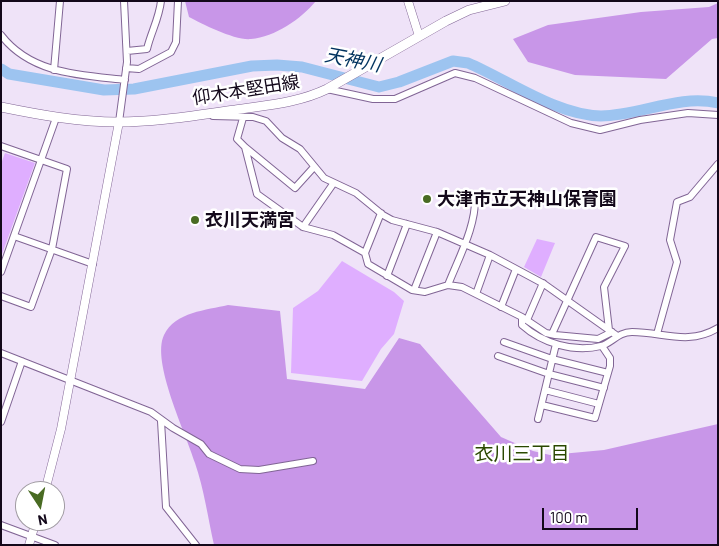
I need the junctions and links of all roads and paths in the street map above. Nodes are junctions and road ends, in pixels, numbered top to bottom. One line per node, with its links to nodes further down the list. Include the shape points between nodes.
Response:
1 (60, 1): 11 (street)
2 (124, 1): 9 (street)
3 (162, 1): 9 (street, via 160,18 152,30 147,49)
4 (178, 1): 10 (street, via 176,42 171,52 139,68)
5 (408, 1): 8 (street)
6 (505, 1): 8 (main road, 仰木本堅田線, via 469,10)
7 (1, 35): 11 (street, via 28,59)
8 (420, 36): 13 (main road, 仰木本堅田線)
9 (127, 51): 10 (street)
10 (126, 68): 12 (street)
11 (54, 70): 12 (street)
12 (124, 84): 19 (street)
13 (327, 89): 15 (main road, 仰木本堅田線, via 292,102); 16 (street, via 373,100 395,99 455,73 476,78 587,128 600,130 688,113)
14 (1, 108): 17 (main road, 仰木本堅田線)
15 (206, 114): 18 (street); 19 (main road, 仰木本堅田線)
16 (718, 115)
17 (56, 118): 19 (main road, 仰木本堅田線); 22 (street)
18 (242, 118): 20 (street, via 237,139); 24 (street, via 266,121 282,138 300,149)
19 (119, 122): 36 (street)
20 (245, 147): 24 (street, via 295,188); 29 (street, via 256,194)
21 (2, 148): 22 (street)
22 (41, 160): 31 (street); 33 (street, via 67,170)
23 (718, 164): 51 (street, via 690,197 677,202 670,240 678,262)
24 (314, 167): 25 (street)
25 (332, 184): 27 (street, via 356,193); 29 (street)
26 (475, 194): 32 (street, via 476,208)
27 (381, 213): 28 (street); 34 (street)
28 (407, 224): 30 (street); 39 (street)
29 (303, 227): 34 (street, via 333,236)
30 (436, 232): 32 (street); 42 (street)
31 (14, 236): 33 (street); 37 (street)
32 (465, 242): 35 (street); 41 (street)
33 (52, 250): 36 (street); 44 (street, via 31,307)
34 (365, 253): 39 (street, via 368,264)
35 (490, 255): 38 (street); 43 (street)
36 (93, 264): 61 (street)
37 (2, 268)
38 (516, 268): 40 (street); 46 (street)
39 (387, 276): 42 (street)
40 (543, 283): 45 (street); 47 (street)
41 (448, 285): 42 (street, via 425,292); 43 (street)
42 (414, 290)
43 (476, 294): 46 (street)
44 (1, 296)
45 (567, 300): 49 (street); 49 (street, via 596,237 625,246 604,287); 50 (street)
46 (501, 307): 47 (street)
47 (524, 318): 50 (street); 53 (street, via 522,325 532,334)
48 (718, 328): 51 (street, via 690,338)
49 (612, 332): 50 (street, via 592,340); 51 (street); 54 (street)
50 (552, 334)
51 (657, 334)
52 (504, 342): 57 (street)
53 (556, 344): 54 (street, via 582,348); 57 (street)
54 (602, 346): 59 (street, via 610,358)
55 (1, 353): 58 (street)
56 (498, 356): 60 (street)
57 (552, 359): 59 (street); 60 (street)
58 (22, 361): 61 (street); 68 (street)
59 (608, 373): 62 (street)
60 (549, 374): 62 (street); 63 (street)
61 (71, 379): 67 (street, via 151,412); 70 (street)
62 (604, 388): 64 (street)
63 (545, 390): 64 (street); 65 (street)
64 (599, 404): 65 (street, via 595,418)
65 (542, 405): 66 (street)
66 (538, 419)
67 (162, 421): 69 (street, via 201,444 209,454 240,469 258,470); 76 (street, via 166,507)
68 (1, 422)
69 (313, 461)
70 (48, 481)
71 (1, 525): 73 (street)
72 (33, 531): 73 (street)
73 (32, 536): 74 (street); 75 (street)
74 (29, 545)
75 (55, 545)
76 (196, 545)

